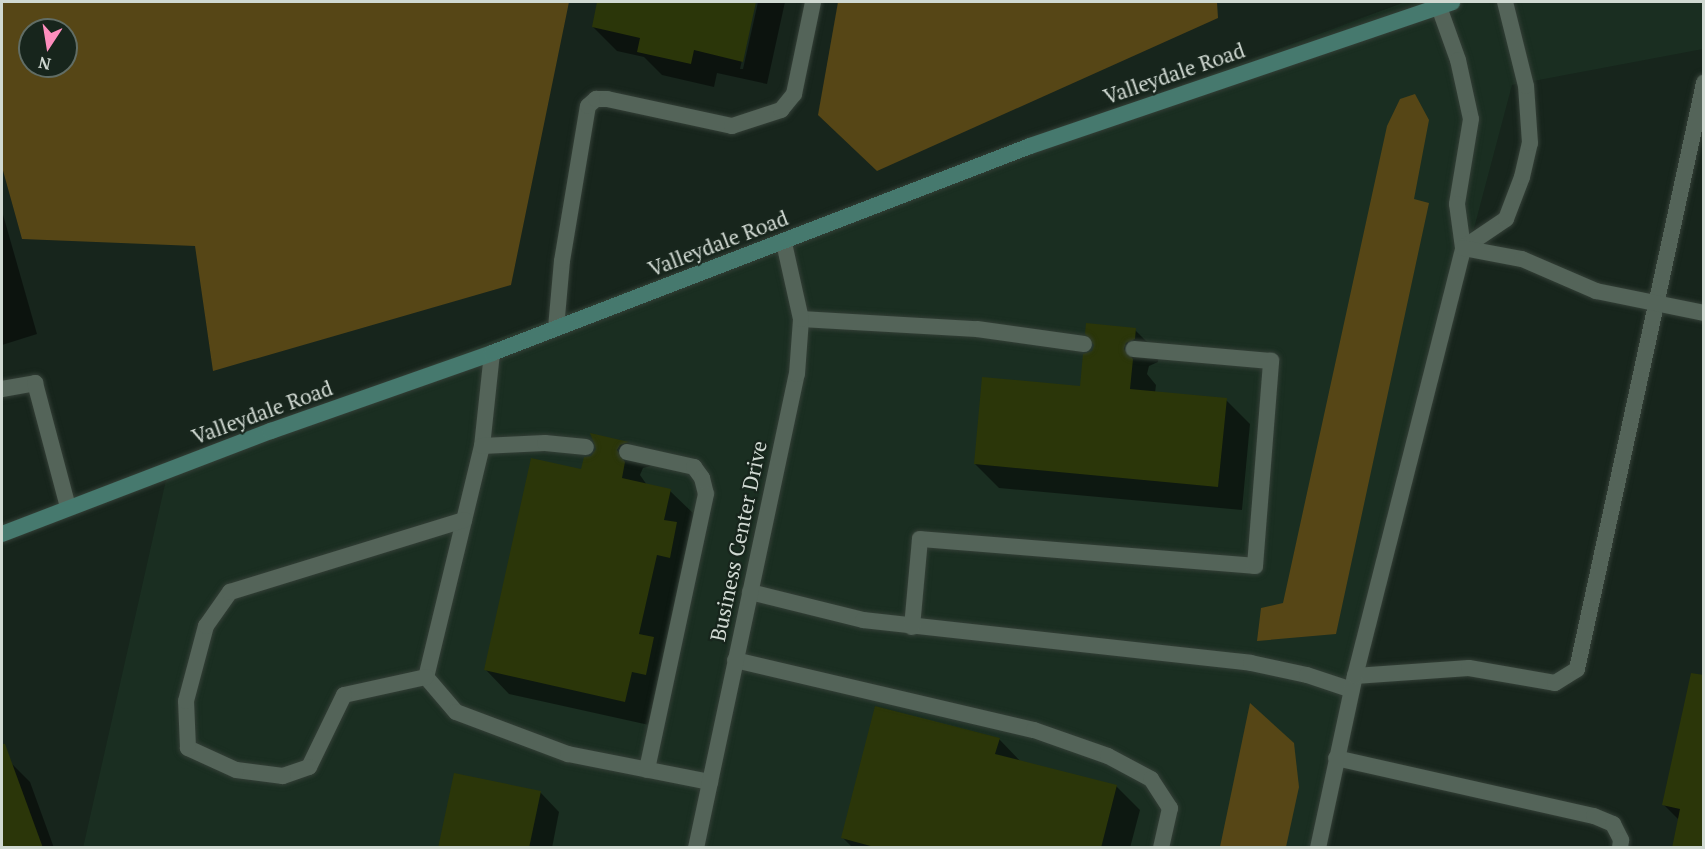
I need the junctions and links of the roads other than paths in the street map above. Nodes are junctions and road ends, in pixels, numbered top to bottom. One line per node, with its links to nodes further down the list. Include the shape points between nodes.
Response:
1 (813, 2): 10 (lane, via 794,94 781,110 732,126 607,99 596,99 588,106 562,261)
2 (1505, 2): 6 (lane, via 1526,86 1530,143 1506,219)
3 (1445, 4): 5 (main road, Valleydale Road, via 1030,146); 6 (lane, via 1471,119 1456,204)
4 (1704, 83): 7 (lane)
5 (784, 243): 9 (lane, Business Center Drive); 10 (main road, Valleydale Road)
6 (1463, 248): 7 (lane, via 1522,259 1596,291); 25 (lane)
7 (1654, 303): 8 (lane); 25 (lane, via 1577,669 1555,683 1469,668)
8 (1704, 313)
9 (801, 319): 11 (lane, via 977,329); 21 (lane, Business Center Drive, via 796,374)
10 (556, 328): 13 (main road, Valleydale Road)
11 (1084, 344)
12 (1134, 349): 22 (lane, via 1271,361 1256,566 920,539)
13 (492, 353): 15 (lane); 18 (main road, Valleydale Road)
14 (2, 388): 18 (lane, via 35,383)
15 (482, 446): 16 (lane, via 545,443); 19 (lane)
16 (586, 447)
17 (627, 452): 27 (lane, via 694,467 706,494)
18 (68, 507): 20 (main road, Valleydale Road)
19 (464, 520): 24 (lane); 24 (lane, via 230,592 206,626 186,701 188,748 236,770 283,776 309,767 344,695)
20 (2, 534)
21 (750, 592): 22 (lane, via 804,608); 23 (lane, Business Center Drive)
22 (912, 627): 25 (lane, via 1251,663)
23 (735, 660): 28 (lane, Business Center Drive); 30 (lane, via 1034,730 1108,756 1151,779 1170,808)
24 (426, 677): 27 (lane, via 456,712 568,754)
25 (1353, 683): 26 (lane)
26 (1336, 758): 31 (lane); 32 (lane, via 1594,816 1613,824 1621,840)
27 (647, 770): 28 (lane)
28 (710, 782): 29 (lane, Business Center Drive)
29 (696, 848)
30 (1161, 848)
31 (1318, 848)
32 (1620, 848)

